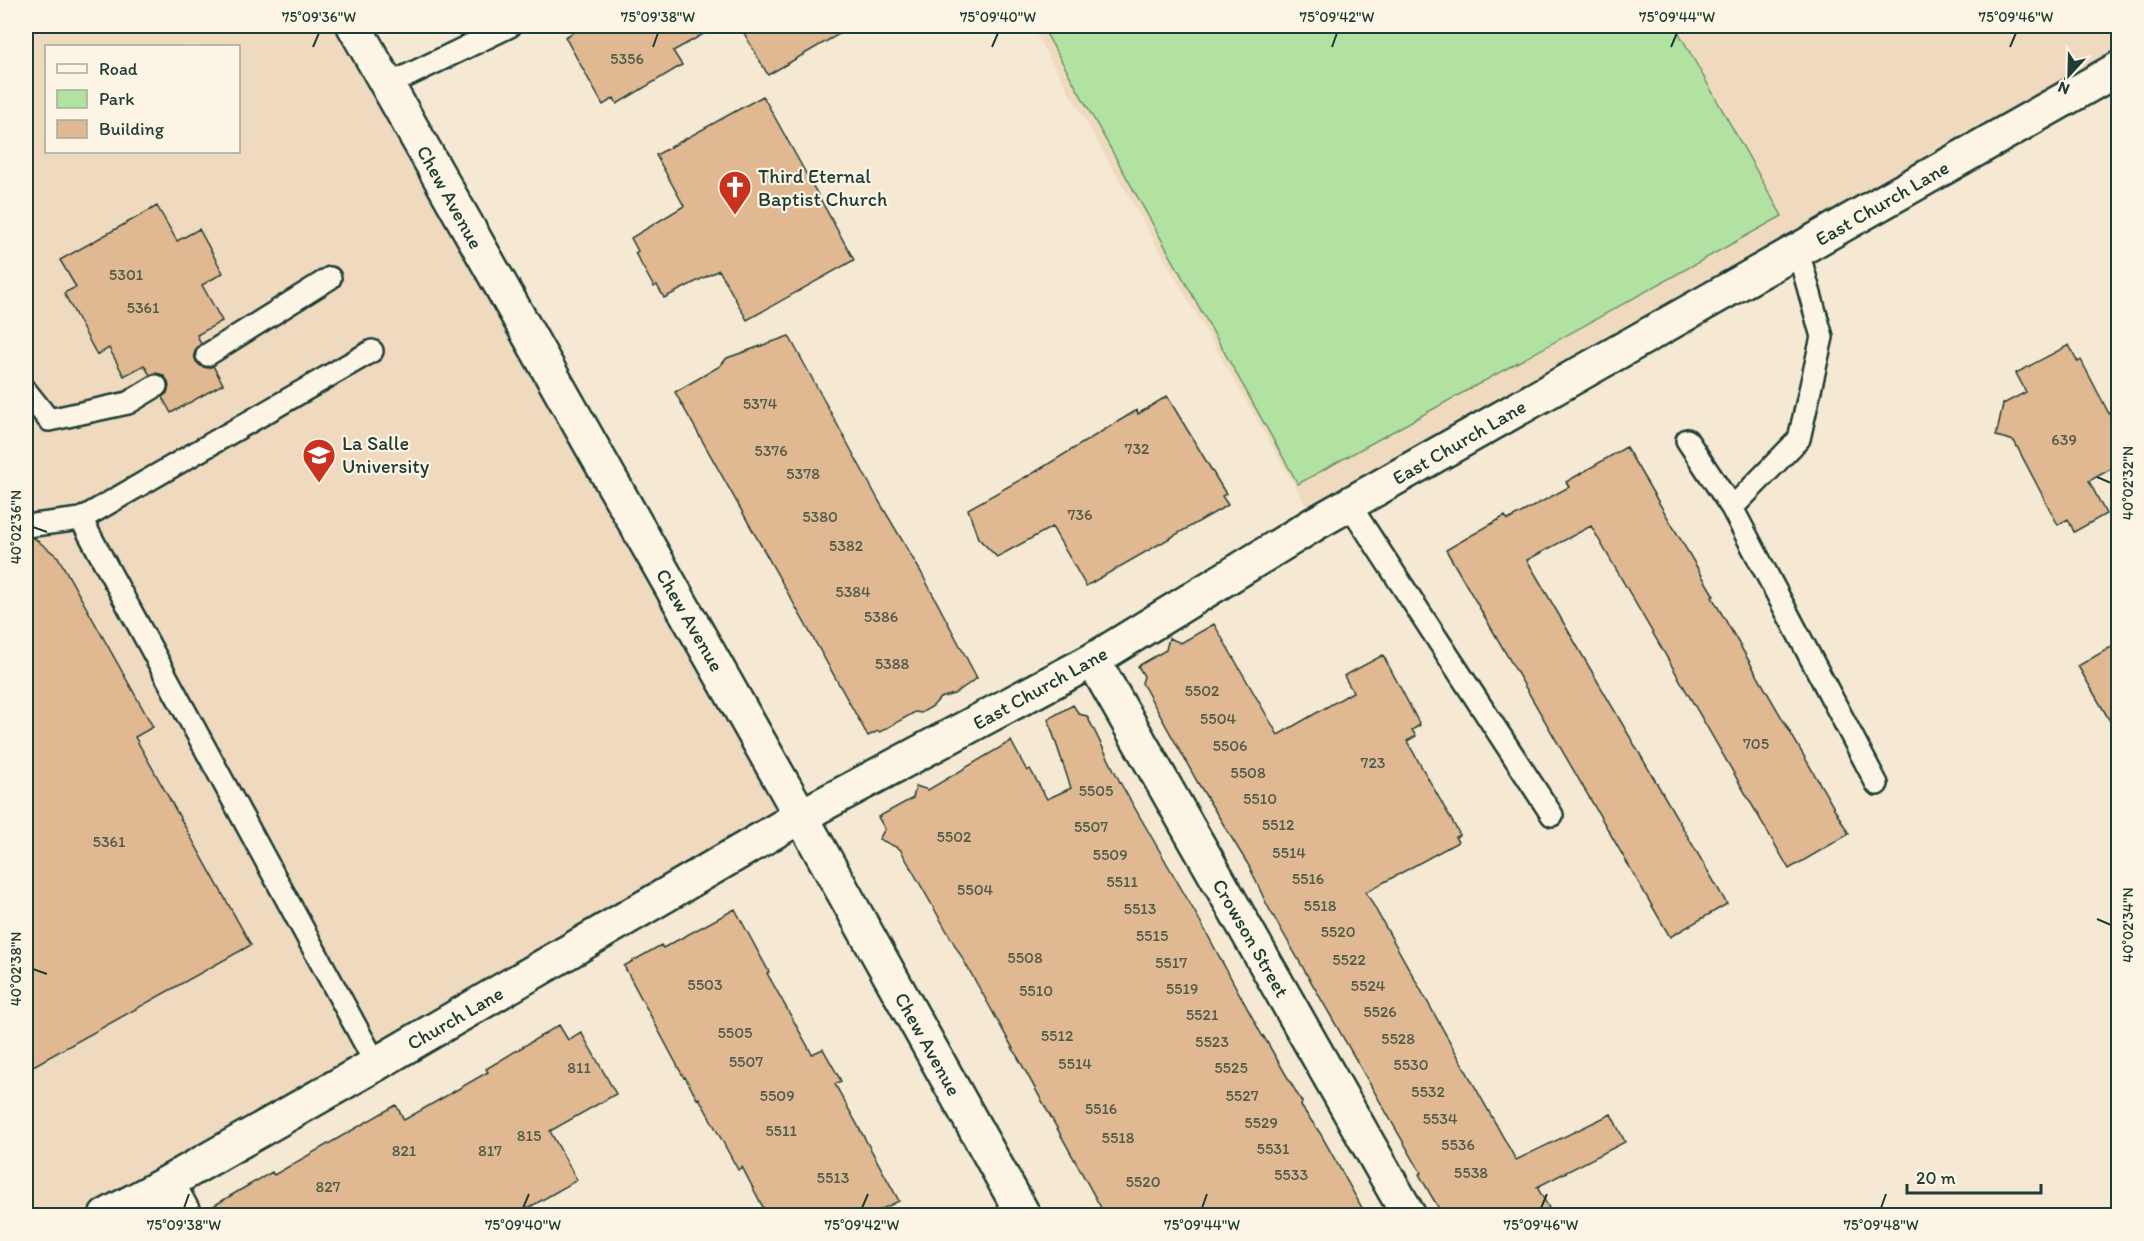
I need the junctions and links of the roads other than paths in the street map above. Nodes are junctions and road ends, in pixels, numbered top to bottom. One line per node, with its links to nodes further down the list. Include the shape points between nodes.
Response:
1 (510, 26): 4 (lane)
2 (361, 28): 4 (street, Chew Avenue)
3 (2118, 69): 5 (street, East Church Lane)
4 (388, 85): 19 (street, Chew Avenue)
5 (1797, 250): 12 (street, East Church Lane); 13 (lane, via 1822,337 1798,439)
6 (330, 278): 8 (lane)
7 (372, 351): 14 (lane)
8 (207, 354)
9 (156, 386): 10 (lane, via 128,403 49,420)
10 (26, 391)
11 (1687, 440): 13 (lane)
12 (1349, 504): 16 (street, East Church Lane); 18 (lane)
13 (1731, 508): 17 (lane)
14 (81, 519): 15 (lane); 20 (lane)
15 (26, 526)
16 (1093, 660): 19 (street, East Church Lane); 25 (street, Crowson Street)
17 (1877, 784)
18 (1552, 815)
19 (801, 816): 20 (street, Church Lane); 24 (street, Chew Avenue)
20 (376, 1064): 21 (street, Church Lane)
21 (167, 1183): 22 (street, Church Lane); 23 (street)
22 (106, 1215)
23 (185, 1215)
24 (1024, 1215)
25 (1409, 1215)

